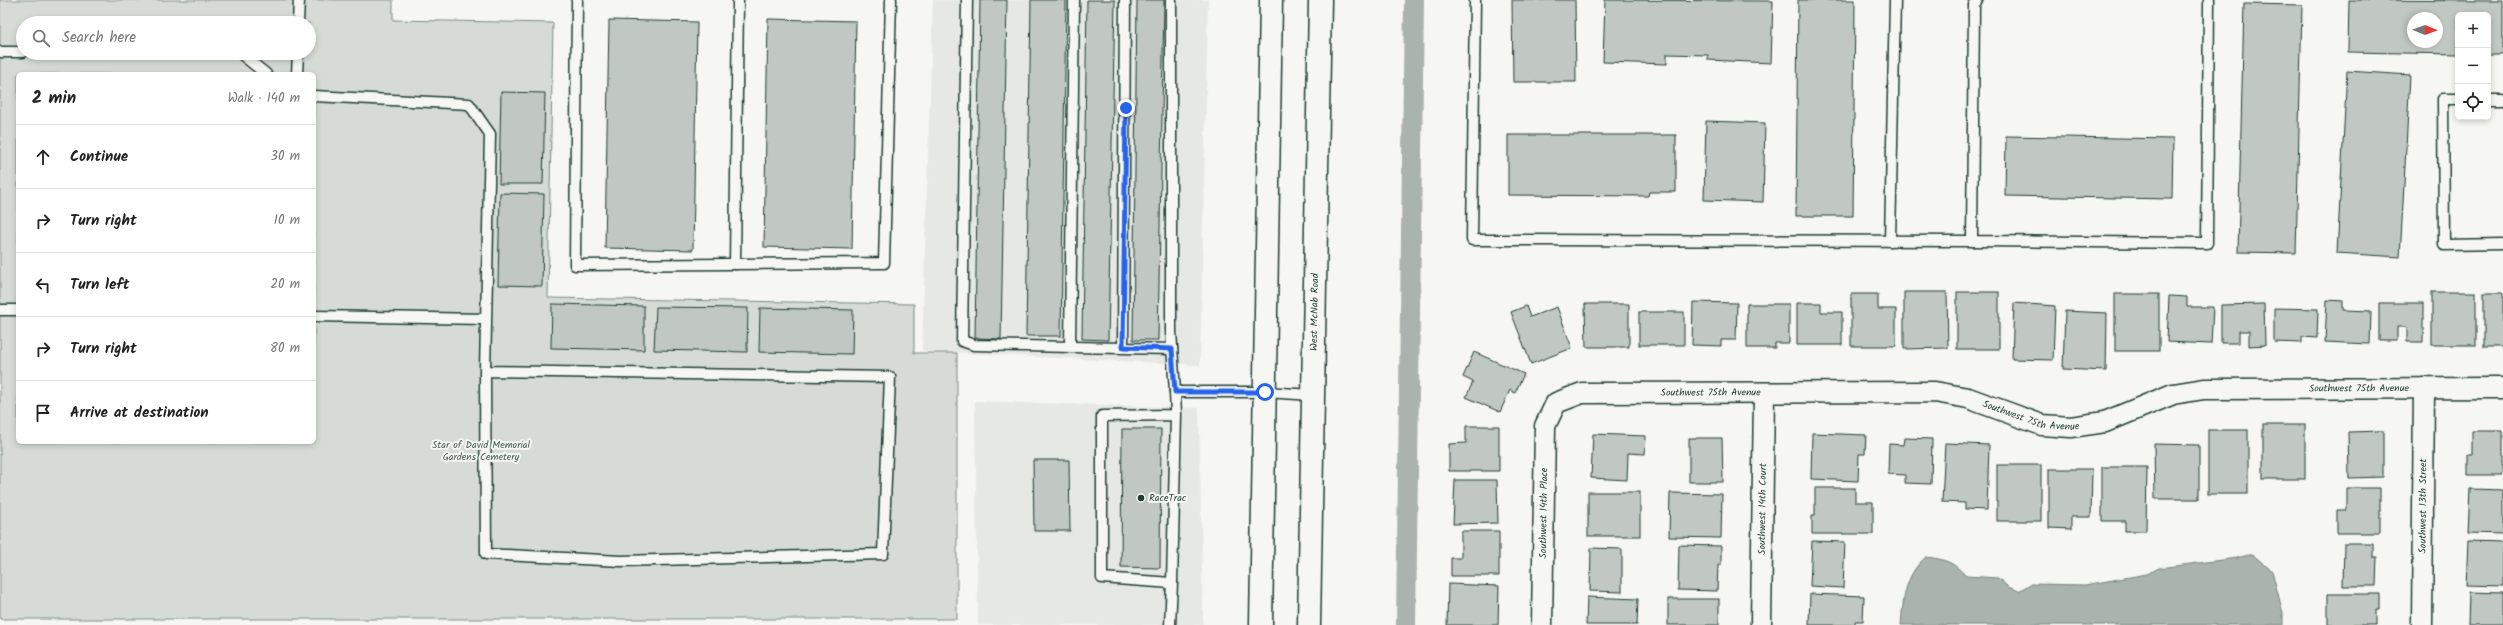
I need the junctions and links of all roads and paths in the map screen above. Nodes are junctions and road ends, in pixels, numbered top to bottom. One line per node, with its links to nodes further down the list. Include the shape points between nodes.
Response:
1 (298, 0): 15 (lane)
2 (577, 0): 29 (lane, via 575,265)
3 (738, 0): 29 (lane)
4 (891, 0): 29 (lane, via 884,263)
5 (967, 0): 34 (lane, via 962,341 974,345)
6 (1074, 0): 34 (lane)
7 (1125, 0): 35 (lane)
8 (1171, 0): 36 (lane)
9 (1271, 0): 41 (main road)
10 (1320, 0): 43 (main road, West McNab Road)
11 (1475, 0): 26 (lane, via 1472,240)
12 (1895, 0): 26 (lane)
13 (1977, 0): 27 (lane, via 1974,6)
14 (2208, 0): 27 (lane, via 2207,243)
15 (298, 16)
16 (0, 52): 17 (lane)
17 (16, 52)
18 (249, 60): 20 (lane)
19 (298, 60): 21 (lane)
20 (264, 72)
21 (297, 72)
22 (316, 96): 33 (lane, via 469,104 490,134)
23 (2455, 99): 28 (lane, via 2443,99 2444,245)
24 (2491, 100): 25 (lane)
25 (2503, 100)
26 (1890, 241): 27 (lane)
27 (1972, 241)
28 (2503, 244)
29 (735, 264)
30 (0, 310): 31 (lane)
31 (16, 310)
32 (316, 316): 33 (lane)
33 (485, 319): 37 (lane)
34 (1070, 346): 35 (lane)
35 (1123, 347): 36 (lane)
36 (1172, 349): 40 (lane)
37 (485, 371): 37 (lane, via 486,554 621,561 883,554 890,377)
38 (2424, 388): 39 (street, Southwest 75th Avenue); 42 (street, Southwest 75th Avenue, via 2204,389 2173,394 2105,422 2071,427 2042,425 1968,398 1935,392); 52 (street, Southwest 13th Street)
39 (2503, 388)
40 (1175, 392): 41 (lane); 45 (lane)
41 (1265, 392): 43 (lane); 48 (main road)
42 (1764, 393): 44 (street, Southwest 75th Avenue, via 1582,394); 51 (street, Southwest 14th Court)
43 (1313, 395): 49 (main road, West McNab Road)
44 (1556, 403): 50 (street, Southwest 14th Place, via 1546,426)
45 (1176, 415): 46 (lane); 46 (lane, via 1102,416 1102,578)
46 (1172, 583): 47 (lane)
47 (1170, 625)
48 (1261, 625)
49 (1309, 625)
50 (1542, 625)
51 (1761, 625)
52 (2422, 625)

